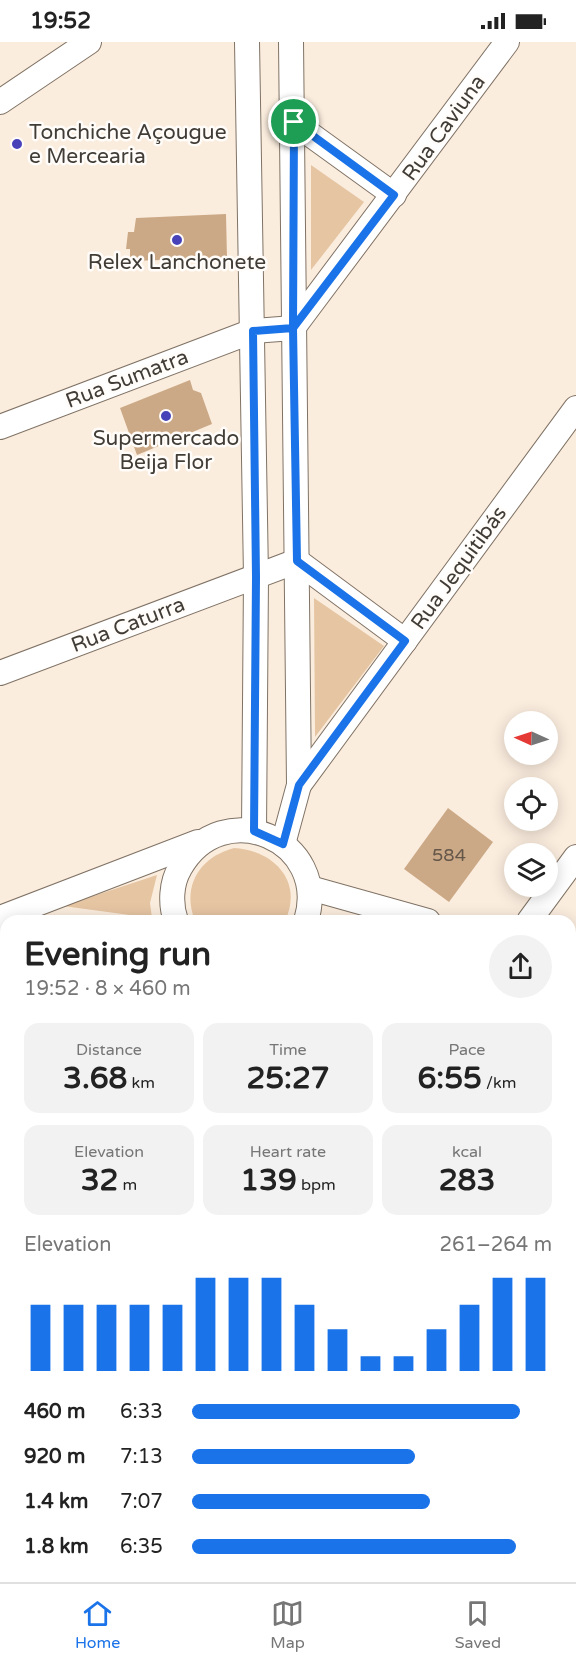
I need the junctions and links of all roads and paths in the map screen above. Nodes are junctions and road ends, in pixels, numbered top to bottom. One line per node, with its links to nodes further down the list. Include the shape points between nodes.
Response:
1 (247, 42): 9 (street)
2 (291, 42): 6 (street)
3 (507, 42): 7 (street, Rua Caviuna)
4 (84, 44): 5 (street)
5 (0, 102)
6 (294, 122): 7 (street); 8 (street)
7 (394, 195): 8 (street, Rua Caviuna)
8 (293, 328): 9 (street, Rua Sumatra); 12 (street)
9 (253, 331): 11 (street, Rua Sumatra); 13 (street)
10 (576, 408): 14 (street, Rua Jequitibás)
11 (0, 427)
12 (297, 561): 13 (street, Rua Caturra); 14 (street); 16 (street)
13 (256, 577): 15 (street, Rua Caturra); 17 (street)
14 (405, 641): 16 (street, Rua Jequitibás)
15 (0, 673)
16 (299, 785): 19 (street)
17 (254, 831): 18 (street, via 233,830); 19 (street)
18 (206, 839): 22 (street); 23 (street, via 184,859 177,872 172,901)
19 (283, 844): 21 (street, via 303,869)
20 (576, 857): 26 (street)
21 (310, 888): 24 (street); 25 (street)
22 (8, 915)
23 (175, 915)
24 (307, 915)
25 (407, 915)
26 (533, 915)

